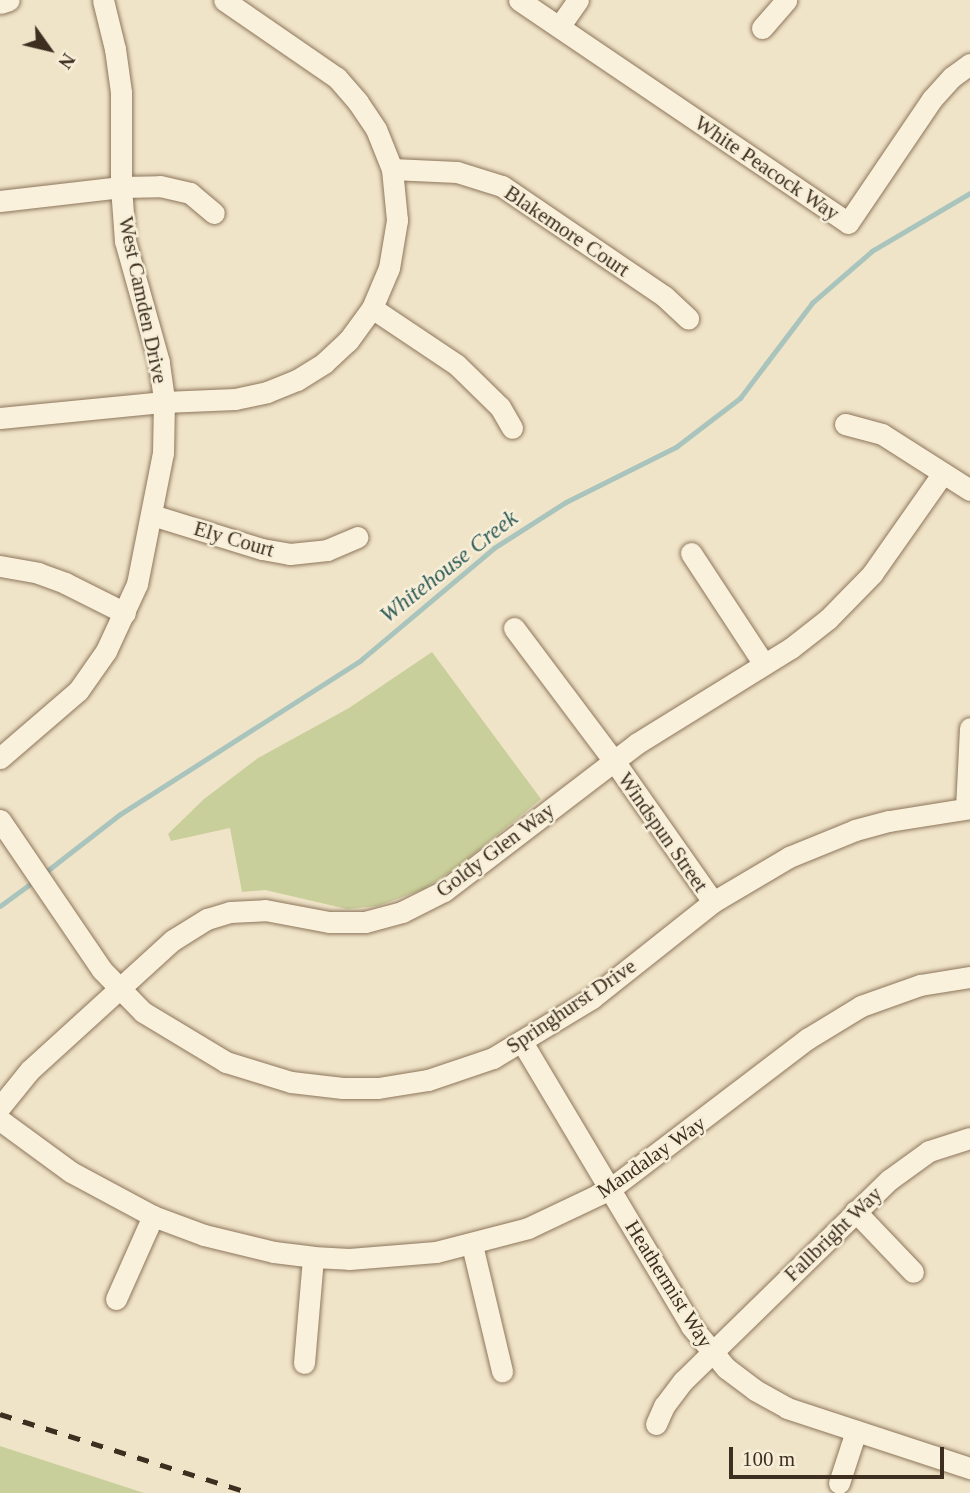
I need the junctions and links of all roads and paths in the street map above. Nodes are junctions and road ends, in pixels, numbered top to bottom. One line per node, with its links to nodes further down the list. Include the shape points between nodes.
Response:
1 (9, 0): 7 (street)
2 (103, 0): 12 (street, West Camden Drive, via 121,92)
3 (224, 0): 11 (street, via 342,84 376,129)
4 (519, 0): 8 (street, White Peacock Way)
5 (578, 0): 8 (street)
6 (786, 0): 9 (street)
7 (0, 3)
8 (559, 27): 10 (street, White Peacock Way, via 848,223 932,99)
9 (762, 28)
10 (970, 64)
11 (392, 169): 15 (street, via 396,236); 16 (street, Blakemore Court, via 457,172 502,186)
12 (121, 187): 13 (street); 14 (street, via 176,188 204,201); 17 (street, West Camden Drive, via 125,241 156,344)
13 (0, 201)
14 (214, 213)
15 (372, 308): 17 (street, via 336,352 289,384 235,399); 20 (street, via 457,365 500,407)
16 (688, 317)
17 (164, 402): 18 (street); 23 (street, West Camden Drive, via 163,453)
18 (0, 418)
19 (845, 424): 21 (street, via 882,434)
20 (512, 428)
21 (943, 473): 22 (street); 29 (street, Goldy Glen Way, via 872,574 828,619)
22 (970, 491)
23 (152, 515): 24 (street, Ely Court, via 262,550 290,554 327,550); 27 (street, West Camden Drive, via 137,584)
24 (357, 537)
25 (691, 553): 29 (street)
26 (0, 566): 27 (street, via 65,583)
27 (125, 613): 31 (street, West Camden Drive, via 78,691)
28 (514, 628): 32 (street, Windspun Street)
29 (764, 664): 32 (street, Goldy Glen Way)
30 (970, 728): 33 (street)
31 (0, 758)
32 (614, 761): 35 (street, Windspun Street); 37 (street, Goldy Glen Way, via 422,904 365,922 329,922 265,910 230,912 189,929)
33 (968, 808): 35 (street, Springhurst Drive, via 889,821 822,842 758,873)
34 (0, 820): 37 (street, Springhurst Drive, via 103,970)
35 (713, 902): 38 (street, Springhurst Drive, via 592,998)
36 (970, 977): 42 (street, Mandalay Way, via 890,993 833,1021)
37 (122, 988): 38 (street, Springhurst Drive, via 143,1012 226,1062 325,1087 378,1088 428,1080 493,1058); 39 (street, Goldy Glen Way, via 30,1070)
38 (522, 1042): 42 (street, Heathermist Way)
39 (0, 1107)
40 (0, 1120): 44 (street, Mandalay Way, via 71,1172)
41 (970, 1138): 43 (street, Fallbright Way, via 915,1158)
42 (610, 1189): 45 (street, Mandalay Way, via 528,1228); 49 (street, Heathermist Way)
43 (855, 1211): 47 (street); 49 (street, Fallbright Way)
44 (153, 1216): 46 (street, Mandalay Way, via 239,1245); 48 (street)
45 (472, 1245): 46 (street, Mandalay Way, via 402,1257); 51 (street)
46 (313, 1257): 50 (street)
47 (913, 1272)
48 (116, 1299)
49 (711, 1353): 52 (street, Fallbright Way, via 673,1392); 53 (street, Heathermist Way, via 740,1380 771,1399)
50 (304, 1363)
51 (502, 1371)
52 (656, 1424)
53 (856, 1431): 54 (street, Heathermist Way); 55 (street)
54 (970, 1468)
55 (839, 1483)

